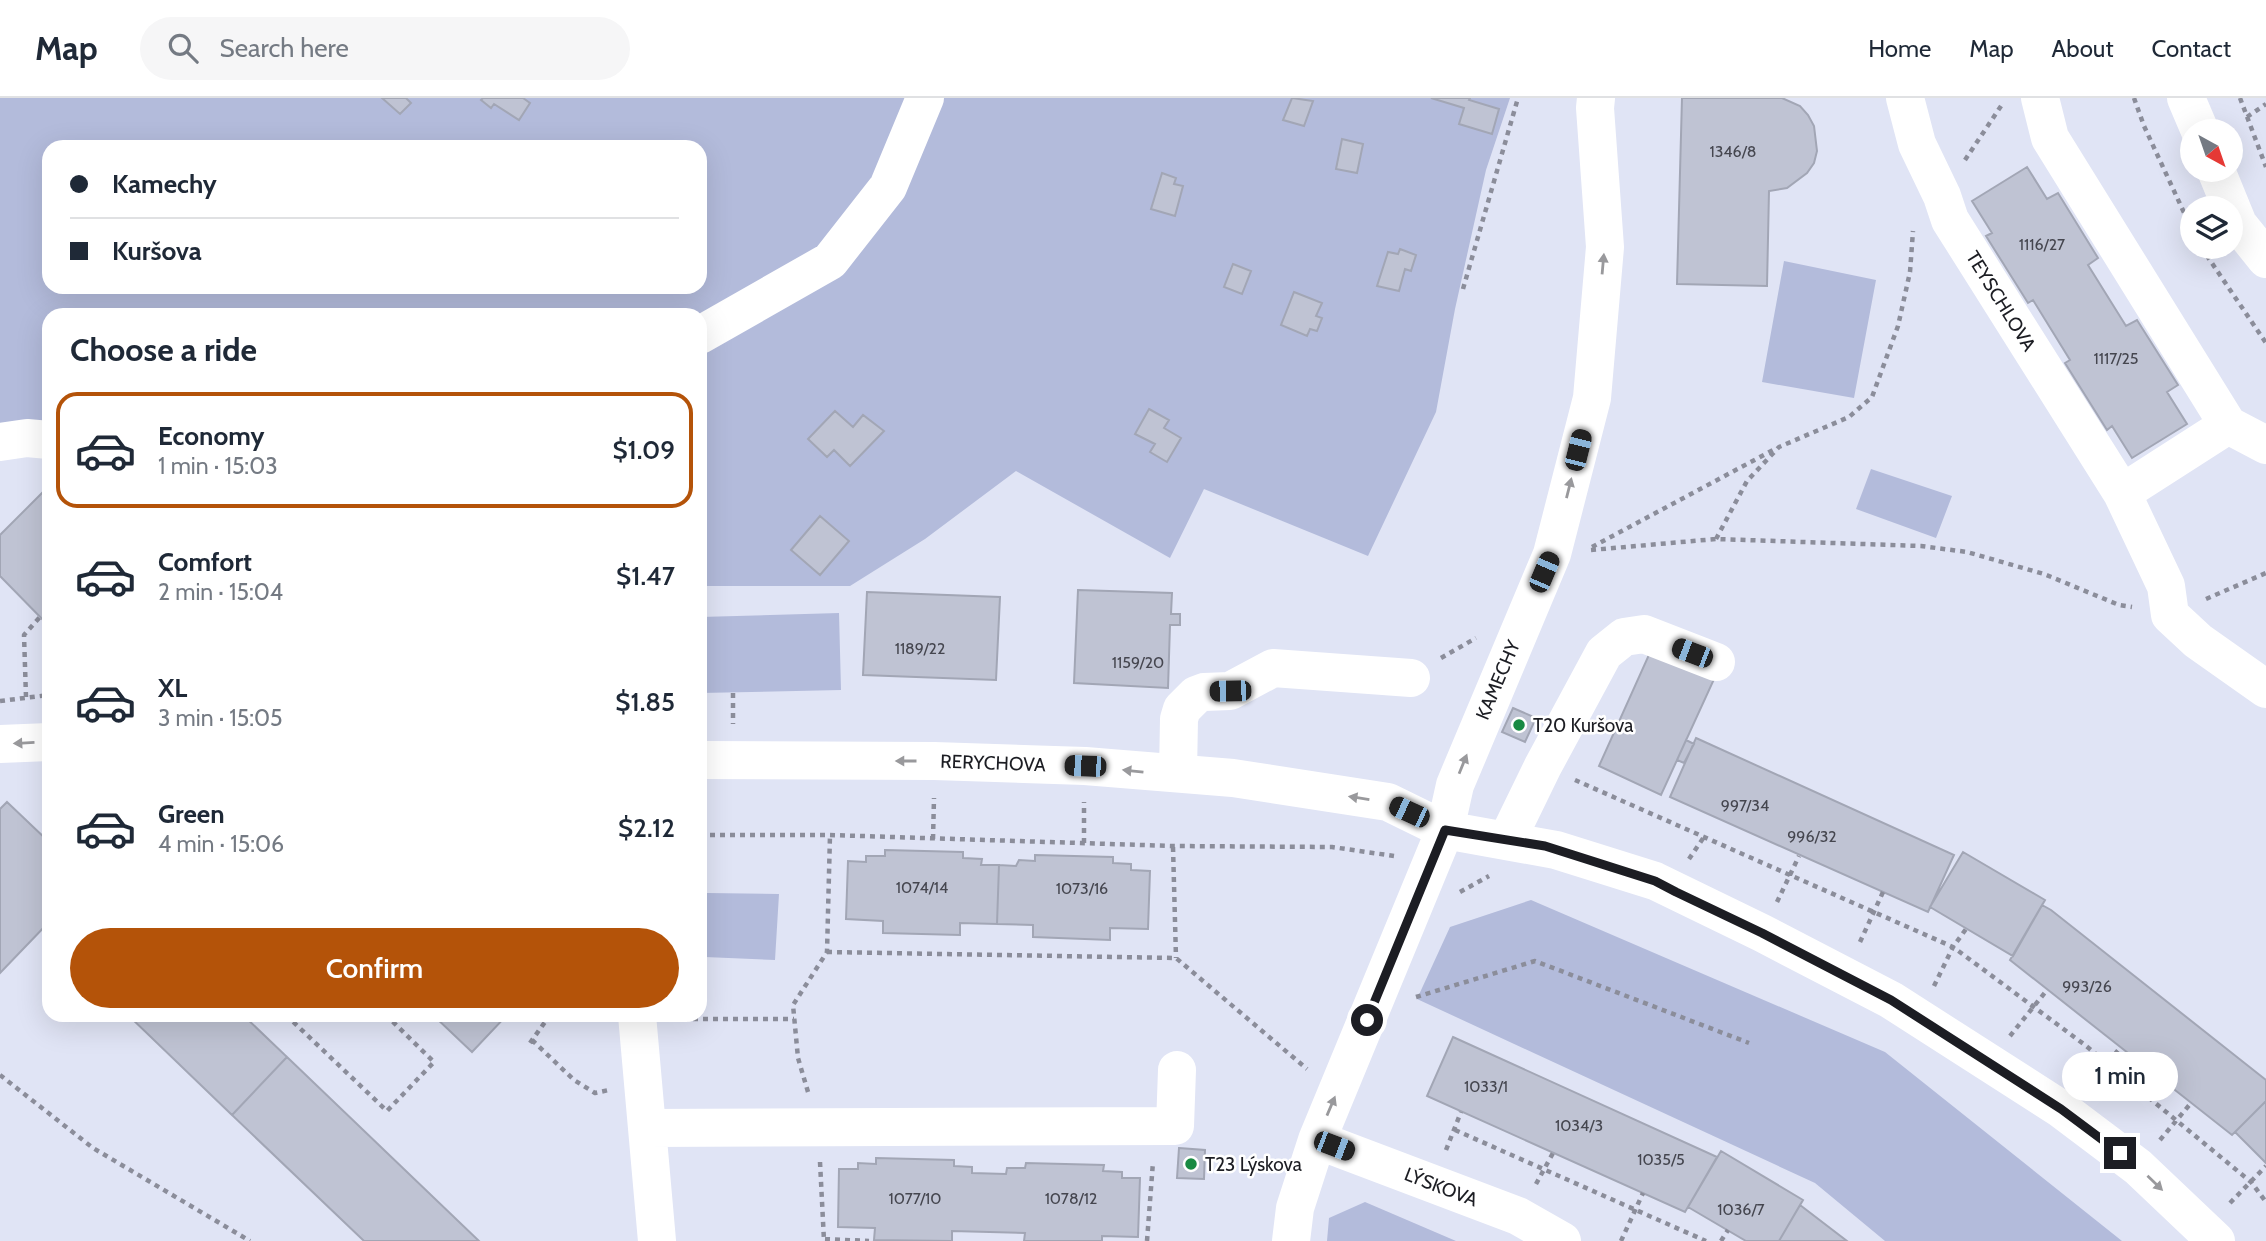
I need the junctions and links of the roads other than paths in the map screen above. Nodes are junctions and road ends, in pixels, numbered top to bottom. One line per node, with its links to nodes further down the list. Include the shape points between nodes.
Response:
1 (925, 98): 9 (street, via 888,187 830,261)
2 (1596, 98): 22 (street, KAMECHY, one-way to 2, via 1455,785 1552,554 1592,398 1605,247)
3 (1905, 98): 14 (street, TEYSCHLOVA, via 1917,144 1950,220)
4 (2040, 98): 10 (street, via 2050,138)
5 (2186, 98): 6 (street)
6 (2195, 119)
7 (2221, 182): 8 (street, via 2238,223)
8 (2266, 259)
9 (707, 331)
10 (2228, 425): 13 (street); 14 (street)
11 (42, 439): 12 (street)
12 (0, 443)
13 (2266, 444)
14 (2122, 493): 17 (street, TEYSCHLOVA, via 2166,586 2170,615)
15 (1716, 662): 23 (street, via 1644,634 1624,637 1604,653)
16 (1411, 678): 21 (street, via 1273,668 1230,691 1196,695 1179,719)
17 (2266, 689)
18 (42, 742): 19 (street, one-way to 19)
19 (0, 744)
20 (707, 760): 21 (street, RERYCHOVA, one-way to 20, via 948,761)
21 (1178, 774): 22 (street, RERYCHOVA, one-way to 21, via 1388,802)
22 (1445, 830): 23 (street, RERYCHOVA); 27 (street, KAMECHY, one-way to 22)
23 (1507, 840): 28 (street, RERYCHOVA, one-way to 28, via 1545,846 1655,881 1891,1000 2065,1112 2138,1167)
24 (637, 1022): 26 (street)
25 (1177, 1070): 26 (street, via 1175,1126)
26 (647, 1128): 29 (street)
27 (1317, 1140): 30 (street, KAMECHY, via 1295,1208); 31 (street, LÝSKOVA, via 1518,1216)
28 (2211, 1235)
29 (657, 1241)
30 (1291, 1241)
31 (1562, 1241)

